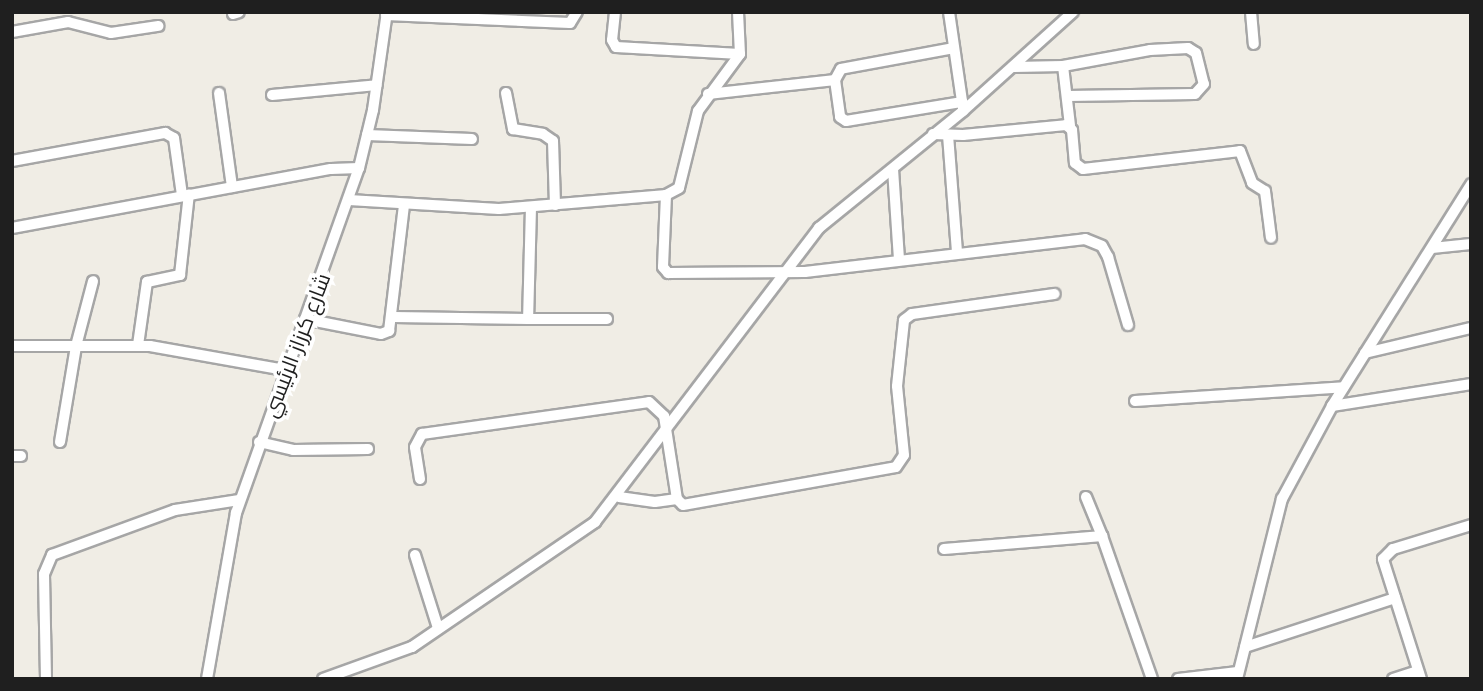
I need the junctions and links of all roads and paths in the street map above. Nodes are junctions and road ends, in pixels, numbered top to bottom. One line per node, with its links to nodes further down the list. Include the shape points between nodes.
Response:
1 (577, 12): 8 (street, via 570,23)
2 (615, 12): 14 (street, via 612,40 616,47)
3 (738, 12): 14 (street)
4 (949, 12): 13 (street)
5 (1053, 12): 9 (street)
6 (1073, 12): 9 (street)
7 (1251, 12): 12 (street)
8 (387, 14): 18 (street, شارع كرزاز الرئيسي)
9 (1059, 24): 16 (street)
10 (158, 26): 11 (street, via 111,33 68,22)
11 (12, 32)
12 (1254, 44)
13 (954, 48): 17 (street, via 841,69); 24 (street)
14 (740, 54): 21 (street)
15 (1063, 65): 16 (street); 23 (street); 23 (street, via 1188,48 1196,53 1204,85 1195,94)
16 (1014, 67): 24 (street)
17 (835, 79): 21 (street); 24 (street, via 839,117 844,121)
18 (377, 85): 22 (street); 27 (street, شارع كرزاز الرئيسي)
19 (219, 93): 34 (street)
20 (506, 93): 39 (street, via 513,129 543,134 553,141)
21 (708, 94): 36 (street, via 688,137 679,188)
22 (272, 95)
23 (1068, 96): 25 (street)
24 (963, 106): 26 (street)
25 (1070, 126): 28 (street); 42 (street, via 1074,163 1083,169 1240,151 1252,183 1265,191)
26 (933, 134): 28 (street); 32 (street)
27 (367, 135): 29 (street); 31 (street, شارع كرزاز الرئيسي)
28 (948, 135): 45 (street)
29 (472, 139)
30 (12, 161): 35 (street, via 165,133 174,138)
31 (359, 168): 34 (street); 37 (street, شارع كرزاز الرئيسي)
32 (893, 169): 46 (street); 47 (street, via 827,220)
33 (1470, 186): 44 (street)
34 (232, 187): 35 (street)
35 (186, 194): 41 (street); 56 (street, via 180,275 146,282)
36 (666, 195): 39 (street); 47 (street, via 663,267 668,273)
37 (349, 200): 38 (street); 53 (street, شارع كرزاز الرئيسي)
38 (404, 205): 40 (street); 50 (street)
39 (555, 205): 40 (street)
40 (531, 207): 51 (street)
41 (13, 232)
42 (1270, 238)
43 (1471, 244): 44 (street)
44 (1432, 248): 59 (street)
45 (957, 252): 46 (street); 54 (street, via 1096,242 1108,257)
46 (899, 260): 47 (street)
47 (783, 274): 65 (street)
48 (93, 281): 58 (street)
49 (1055, 294): 72 (street, via 912,314 904,320 897,386 904,455 896,467 699,503 683,505)
50 (394, 317): 51 (street); 53 (street, via 390,331 381,334)
51 (528, 319): 52 (street)
52 (607, 319)
53 (304, 320): 60 (street, شارع كرزاز الرئيسي)
54 (1128, 326)
55 (1471, 328): 59 (street)
56 (138, 345): 58 (street); 60 (street)
57 (12, 346): 58 (street)
58 (76, 346): 66 (street)
59 (1365, 353): 62 (street)
60 (285, 370): 67 (street, شارع كرزاز الرئيسي)
61 (1471, 384): 64 (street)
62 (1344, 387): 63 (street); 64 (street)
63 (1135, 401)
64 (1332, 406): 80 (street, via 1282,499)
65 (666, 425): 69 (street, via 661,410 649,402 427,433 416,439); 70 (street); 72 (street)
66 (60, 442)
67 (259, 442): 68 (street, via 293,450); 73 (street, شارع كرزاز الرئيسي)
68 (368, 449)
69 (420, 480)
70 (619, 497): 72 (street, via 655,502); 79 (street, via 595,522)
71 (1086, 497): 75 (street)
72 (677, 499)
73 (239, 500): 83 (street, via 163,513 50,557 44,574); 84 (street, شارع كرزاز الرئيسي, via 223,570)
74 (1471, 525): 78 (street, via 1385,554)
75 (1102, 536): 76 (street); 86 (street)
76 (944, 549)
77 (415, 555): 79 (street)
78 (1395, 598): 80 (street); 82 (street)
79 (438, 628): 85 (street, via 402,653)
80 (1245, 647): 81 (street)
81 (1237, 675): 87 (street)
82 (1419, 675): 88 (street)
83 (46, 679)
84 (208, 679)
85 (323, 679)
86 (1152, 679)
87 (1178, 679)
88 (1393, 679)

